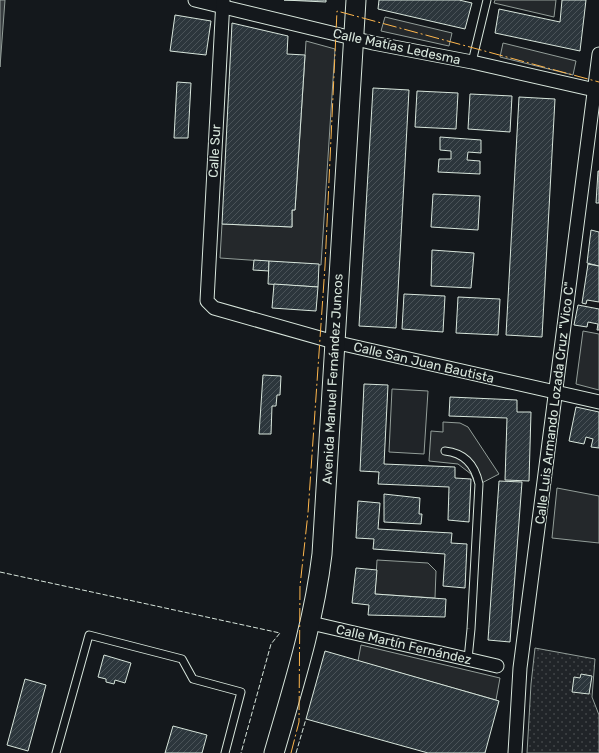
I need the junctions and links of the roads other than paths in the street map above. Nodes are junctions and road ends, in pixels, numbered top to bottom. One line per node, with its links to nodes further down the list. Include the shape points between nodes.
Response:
1 (195, 0): 4 (street, Calle Matías Ledesma)
2 (356, 0): 5 (main road, Avenida Manuel Fernández Juncos)
3 (487, 0): 7 (lane)
4 (223, 3): 5 (street, Calle Matías Ledesma); 9 (street, Calle Sur)
5 (354, 37): 7 (street, Calle Matías Ledesma); 10 (main road, Avenida Manuel Fernández Juncos)
6 (599, 54): 8 (street, Calle Luis Armando Lozada Cruz "Vico C")
7 (472, 62): 8 (street, Calle Matías Ledesma)
8 (596, 90): 11 (street, Calle Luis Armando Lozada Cruz "Vico C")
9 (207, 301): 10 (street, Calle San Juan Bautista, via 214,308)
10 (334, 342): 11 (street, Calle San Juan Bautista); 14 (main road, Avenida Manuel Fernández Juncos, via 322,554)
11 (556, 392): 12 (street, Calle San Juan Bautista); 20 (street, Calle Luis Armando Lozada Cruz "Vico C", via 520,668)
12 (599, 402)
13 (445, 451): 15 (lane, via 456,452 467,459 473,466 479,484)
14 (311, 623): 15 (street, Calle Martín Fernández); 19 (main road, Avenida Manuel Fernández Juncos)
15 (468, 659): 16 (street, Calle Martín Fernández)
16 (497, 666)
17 (56, 753): 18 (lane, via 89,635 182,659 194,679 241,692)
18 (225, 753)
19 (274, 753)
20 (516, 753)

